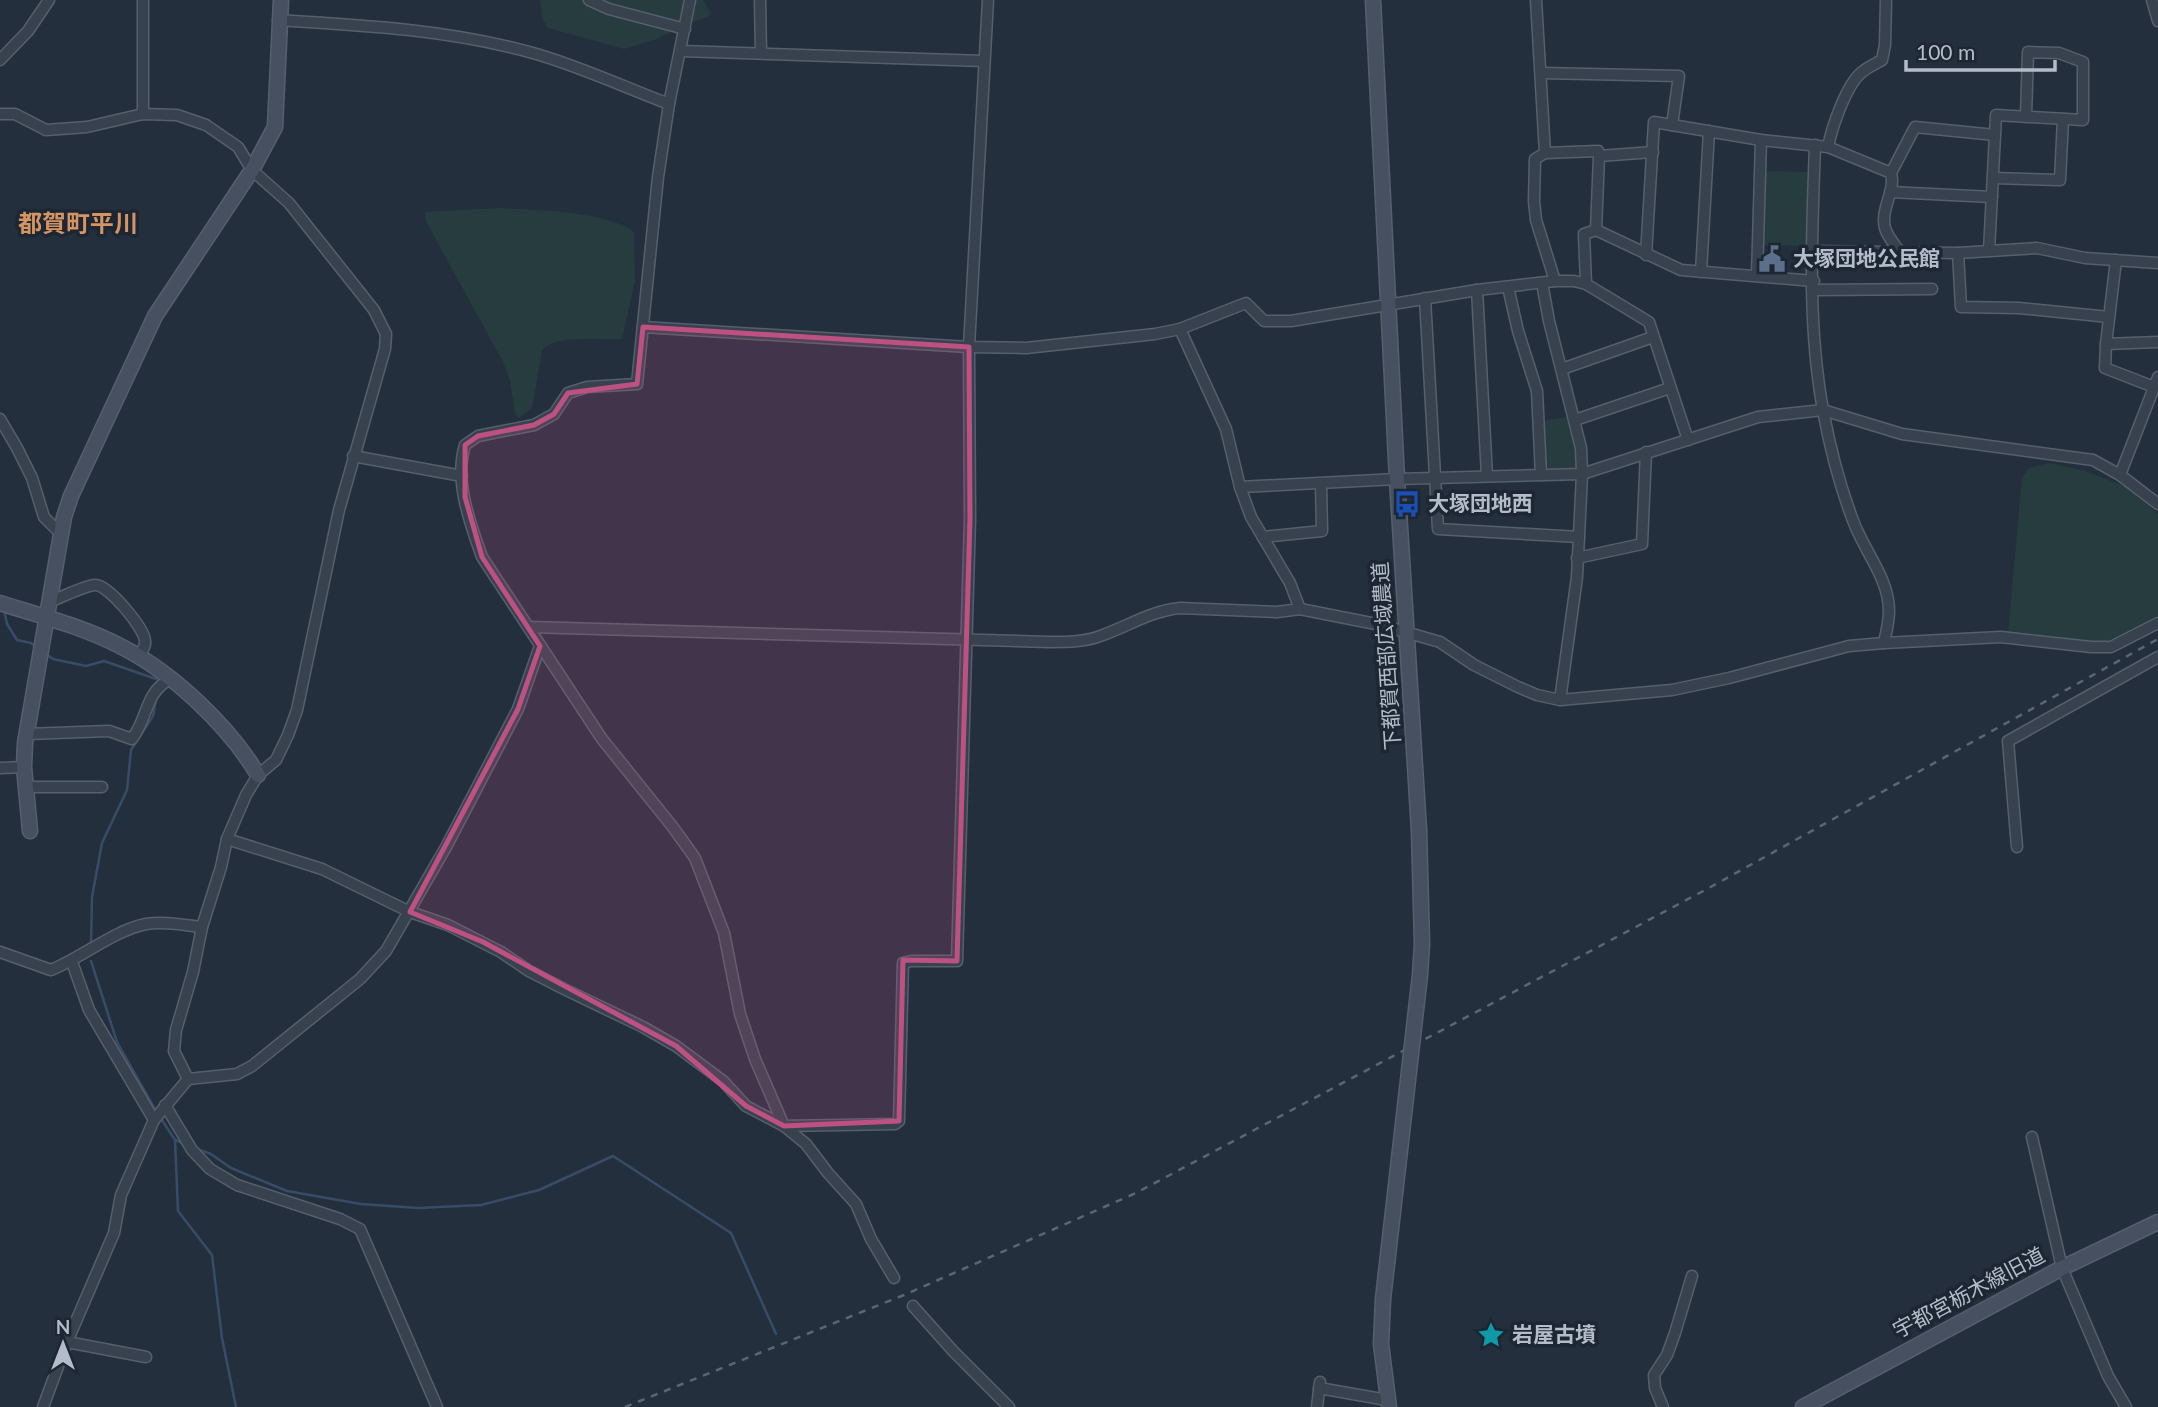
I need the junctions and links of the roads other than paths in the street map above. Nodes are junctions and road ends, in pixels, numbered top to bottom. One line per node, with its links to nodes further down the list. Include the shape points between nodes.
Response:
1 (49, 0): 17 (street)
2 (143, 0): 22 (street)
3 (281, 0): 12 (street)
4 (589, 0): 14 (street)
5 (690, 0): 14 (street)
6 (760, 0): 16 (street)
7 (988, 0): 18 (street)
8 (1373, 0): 57 (street, 下都賀西部広域農道)
9 (1536, 0): 19 (street)
10 (1886, 0): 30 (street, via 1882,60 1860,73 1841,105)
11 (2152, 0): 13 (street)
12 (278, 20): 20 (street, via 484,41 535,53); 34 (street, via 275,127)
13 (2158, 21)
14 (685, 29): 15 (street)
15 (681, 51): 16 (street); 20 (street)
16 (761, 52): 18 (street)
17 (0, 60)
18 (984, 61): 64 (street)
19 (1542, 73): 25 (street, via 1679,76); 32 (street)
20 (669, 104): 59 (street)
21 (0, 114): 22 (street, via 15,114 46,130 87,127)
22 (144, 114): 34 (street, via 177,115 206,125 239,147)
23 (2026, 117): 24 (street); 24 (street, via 2028,52 2059,53 2083,62 2082,120); 27 (street, via 1996,115)
24 (2063, 119): 36 (street, via 2060,180)
25 (1672, 125): 26 (street); 31 (street, via 1654,122)
26 (1709, 131): 28 (street); 47 (street)
27 (1995, 135): 35 (street, via 1914,127); 36 (street)
28 (1761, 140): 29 (street); 48 (street)
29 (1815, 145): 30 (street); 40 (street)
30 (1828, 147): 35 (street)
31 (1653, 152): 33 (street); 44 (street)
32 (1545, 153): 33 (street, via 1598,151); 49 (street, via 1535,159 1534,201)
33 (1599, 156): 39 (street)
34 (252, 170): 73 (street, via 289,203 374,310 386,334); 84 (street, via 155,316 71,496)
35 (1891, 173): 37 (street)
36 (1993, 178): 38 (street)
37 (1890, 192): 38 (street); 42 (street, via 1885,229)
38 (1992, 197): 41 (street)
39 (1596, 230): 44 (street); 51 (street, via 1584,234)
40 (1812, 251): 42 (street); 52 (street)
41 (1989, 251): 43 (street); 45 (street, via 2037,248)
42 (1900, 252): 43 (street)
43 (1958, 253): 58 (street, via 1961,307)
44 (1646, 255): 47 (street, via 1681,270)
45 (2116, 260): 46 (street); 58 (street)
46 (2158, 263)
47 (1701, 272): 48 (street)
48 (1756, 276): 52 (street)
49 (1555, 281): 50 (street); 51 (street)
50 (1542, 283): 53 (street); 65 (street)
51 (1586, 284): 61 (street, via 1649,322)
52 (1814, 285): 54 (street); 68 (street)
53 (1508, 287): 55 (street); 76 (street, via 1537,391)
54 (1932, 289)
55 (1477, 290): 56 (street); 78 (street)
56 (1426, 298): 57 (street); 79 (street)
57 (1388, 304): 60 (street, via 1291,321 1264,321 1246,303); 80 (street, 下都賀西部広域農道)
58 (2109, 317): 63 (street)
59 (643, 327): 64 (street); 75 (street, via 636,384 568,393 554,414 534,425 478,436 465,445)
60 (1180, 329): 64 (street, via 1026,348); 82 (street, via 1226,429)
61 (1653, 338): 65 (street); 67 (street)
62 (2158, 342): 63 (street)
63 (2106, 344): 66 (street, via 2105,368)
64 (969, 347): 95 (street)
65 (1562, 369): 70 (street)
66 (2156, 382): 77 (street)
67 (1670, 388): 70 (street); 71 (street)
68 (1823, 410): 71 (street, via 1758,417); 77 (street, via 1902,434 2093,460); 96 (street, via 1846,503 1886,590 1889,612)
69 (0, 419): 84 (street, via 32,478 44,517)
70 (1575, 420): 74 (street)
71 (1688, 440): 72 (street)
72 (1646, 452): 74 (street); 87 (street, via 1642,544)
73 (353, 456): 75 (street); 105 (street, via 297,710 276,760)
74 (1582, 474): 76 (street); 86 (street)
75 (462, 475): 93 (street, via 471,527 482,556)
76 (1541, 475): 78 (street)
77 (2120, 475): 83 (street)
78 (1487, 476): 79 (street)
79 (1436, 478): 80 (street); 86 (street, via 1438,529)
80 (1397, 479): 81 (street); 94 (street, 下都賀西部広域農道)
81 (1321, 484): 82 (street); 85 (street, via 1322,531)
82 (1240, 487): 85 (street)
83 (2158, 504)
84 (60, 533): 88 (street)
85 (1263, 537): 90 (street)
86 (1579, 537): 87 (street)
87 (1577, 558): 101 (street)
88 (48, 602): 91 (street); 98 (street, via 96,585 106,587 145,638)
89 (0, 603): 91 (street)
90 (1300, 609): 94 (street); 95 (street, via 1180,608 1149,614 1084,641)
91 (46, 617): 98 (street); 102 (street)
92 (2158, 623): 96 (street, via 2111,646 2001,637)
93 (529, 627): 95 (street); 97 (street)
94 (1406, 632): 101 (street, via 1440,642 1518,687); 127 (street, 下都賀西部広域農道, bridge, via 1422,917 1420,975 1383,1299 1381,1344)
95 (968, 641): 118 (street, via 957,961 903,962 899,1122)
96 (1884, 643): 101 (street, via 1849,646 1672,690)
97 (540, 646): 111 (street, via 518,709); 118 (street, via 602,739 695,858 724,933 740,1014)
98 (138, 656): 100 (street)
99 (2158, 657): 110 (street, via 2008,741)
100 (170, 679): 102 (street, via 149,699 142,726 132,739 109,731); 105 (street, via 247,756)
101 (1560, 700)
102 (27, 734): 103 (street)
103 (24, 767): 104 (street); 106 (street)
104 (0, 768)
105 (258, 775): 109 (street)
106 (26, 787): 107 (street); 108 (street)
107 (102, 787)
108 (30, 836)
109 (227, 839): 111 (street, via 322,869); 112 (street)
110 (2017, 847)
111 (410, 912): 115 (street, via 386,951 360,979 273,1050 237,1074); 118 (street, via 484,942 541,977 676,1046 723,1081 746,1106)
112 (202, 927): 114 (street, via 144,924); 115 (street, via 174,1051)
113 (0, 952): 114 (street, via 51,970)
114 (72, 962): 117 (street, via 89,1010)
115 (188, 1079): 116 (street)
116 (165, 1105): 117 (street); 129 (street, via 192,1150 210,1169 237,1185 360,1229)
117 (154, 1120): 125 (street, via 121,1195 114,1233)
118 (784, 1126): 123 (street, via 806,1144 856,1204)
119 (2032, 1137): 121 (street)
120 (2158, 1223): 121 (street, 宇都宮栃木線旧道)
121 (2062, 1268): 133 (street, 宇都宮栃木線旧道); 134 (street)
122 (1692, 1276): 132 (street, via 1667,1355 1654,1375)
123 (894, 1278)
124 (913, 1306): 130 (street)
125 (67, 1342): 126 (street); 128 (street)
126 (146, 1357)
127 (1388, 1403): 131 (street, via 1320,1384)
128 (43, 1407)
129 (437, 1407)
130 (1009, 1407)
131 (1317, 1407)
132 (1663, 1407)
133 (1802, 1407)
134 (2126, 1407)

